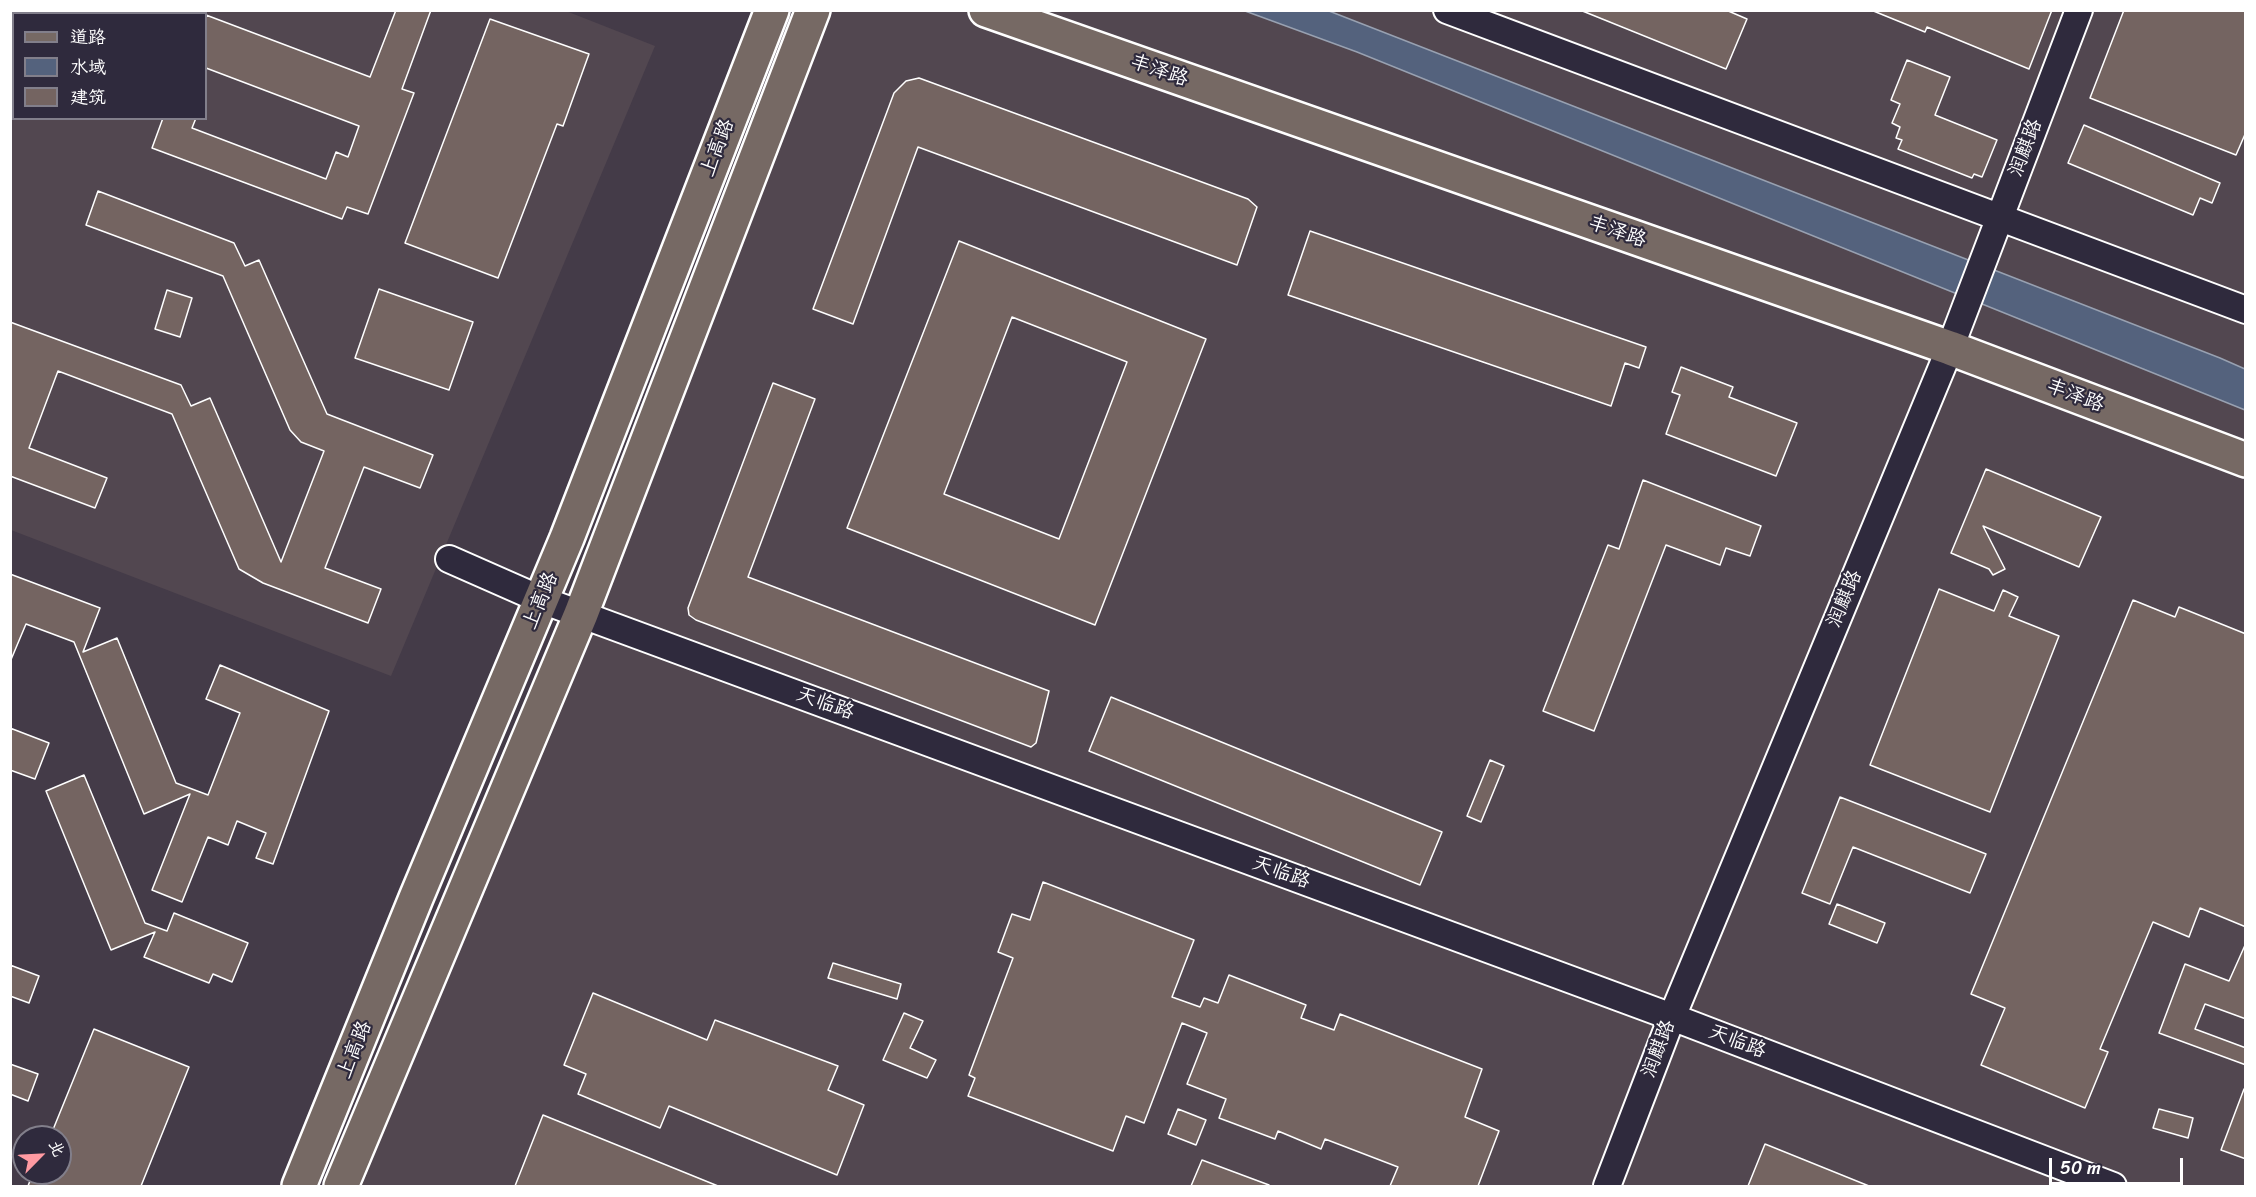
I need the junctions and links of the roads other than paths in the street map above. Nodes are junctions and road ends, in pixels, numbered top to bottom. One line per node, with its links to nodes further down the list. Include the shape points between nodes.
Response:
1 (772, 10): 11 (main road, 上高路)
2 (813, 10): 12 (main road, 上高路)
3 (986, 10): 8 (main road, 丰泽路)
4 (1447, 10): 6 (street)
5 (2079, 10): 6 (street, 润麒路)
6 (2000, 218): 7 (street); 8 (street, 润麒路)
7 (2246, 310)
8 (1950, 348): 9 (main road, 丰泽路); 13 (street, 润麒路)
9 (2246, 460)
10 (449, 559): 11 (street, 天临路)
11 (542, 600): 12 (street, 天临路); 14 (main road, 上高路)
12 (581, 614): 13 (street, 天临路); 15 (main road, 上高路)
13 (1672, 1017): 16 (street, 润麒路); 17 (street, 天临路)
14 (299, 1186)
15 (341, 1186)
16 (1607, 1186)
17 (2113, 1186)

